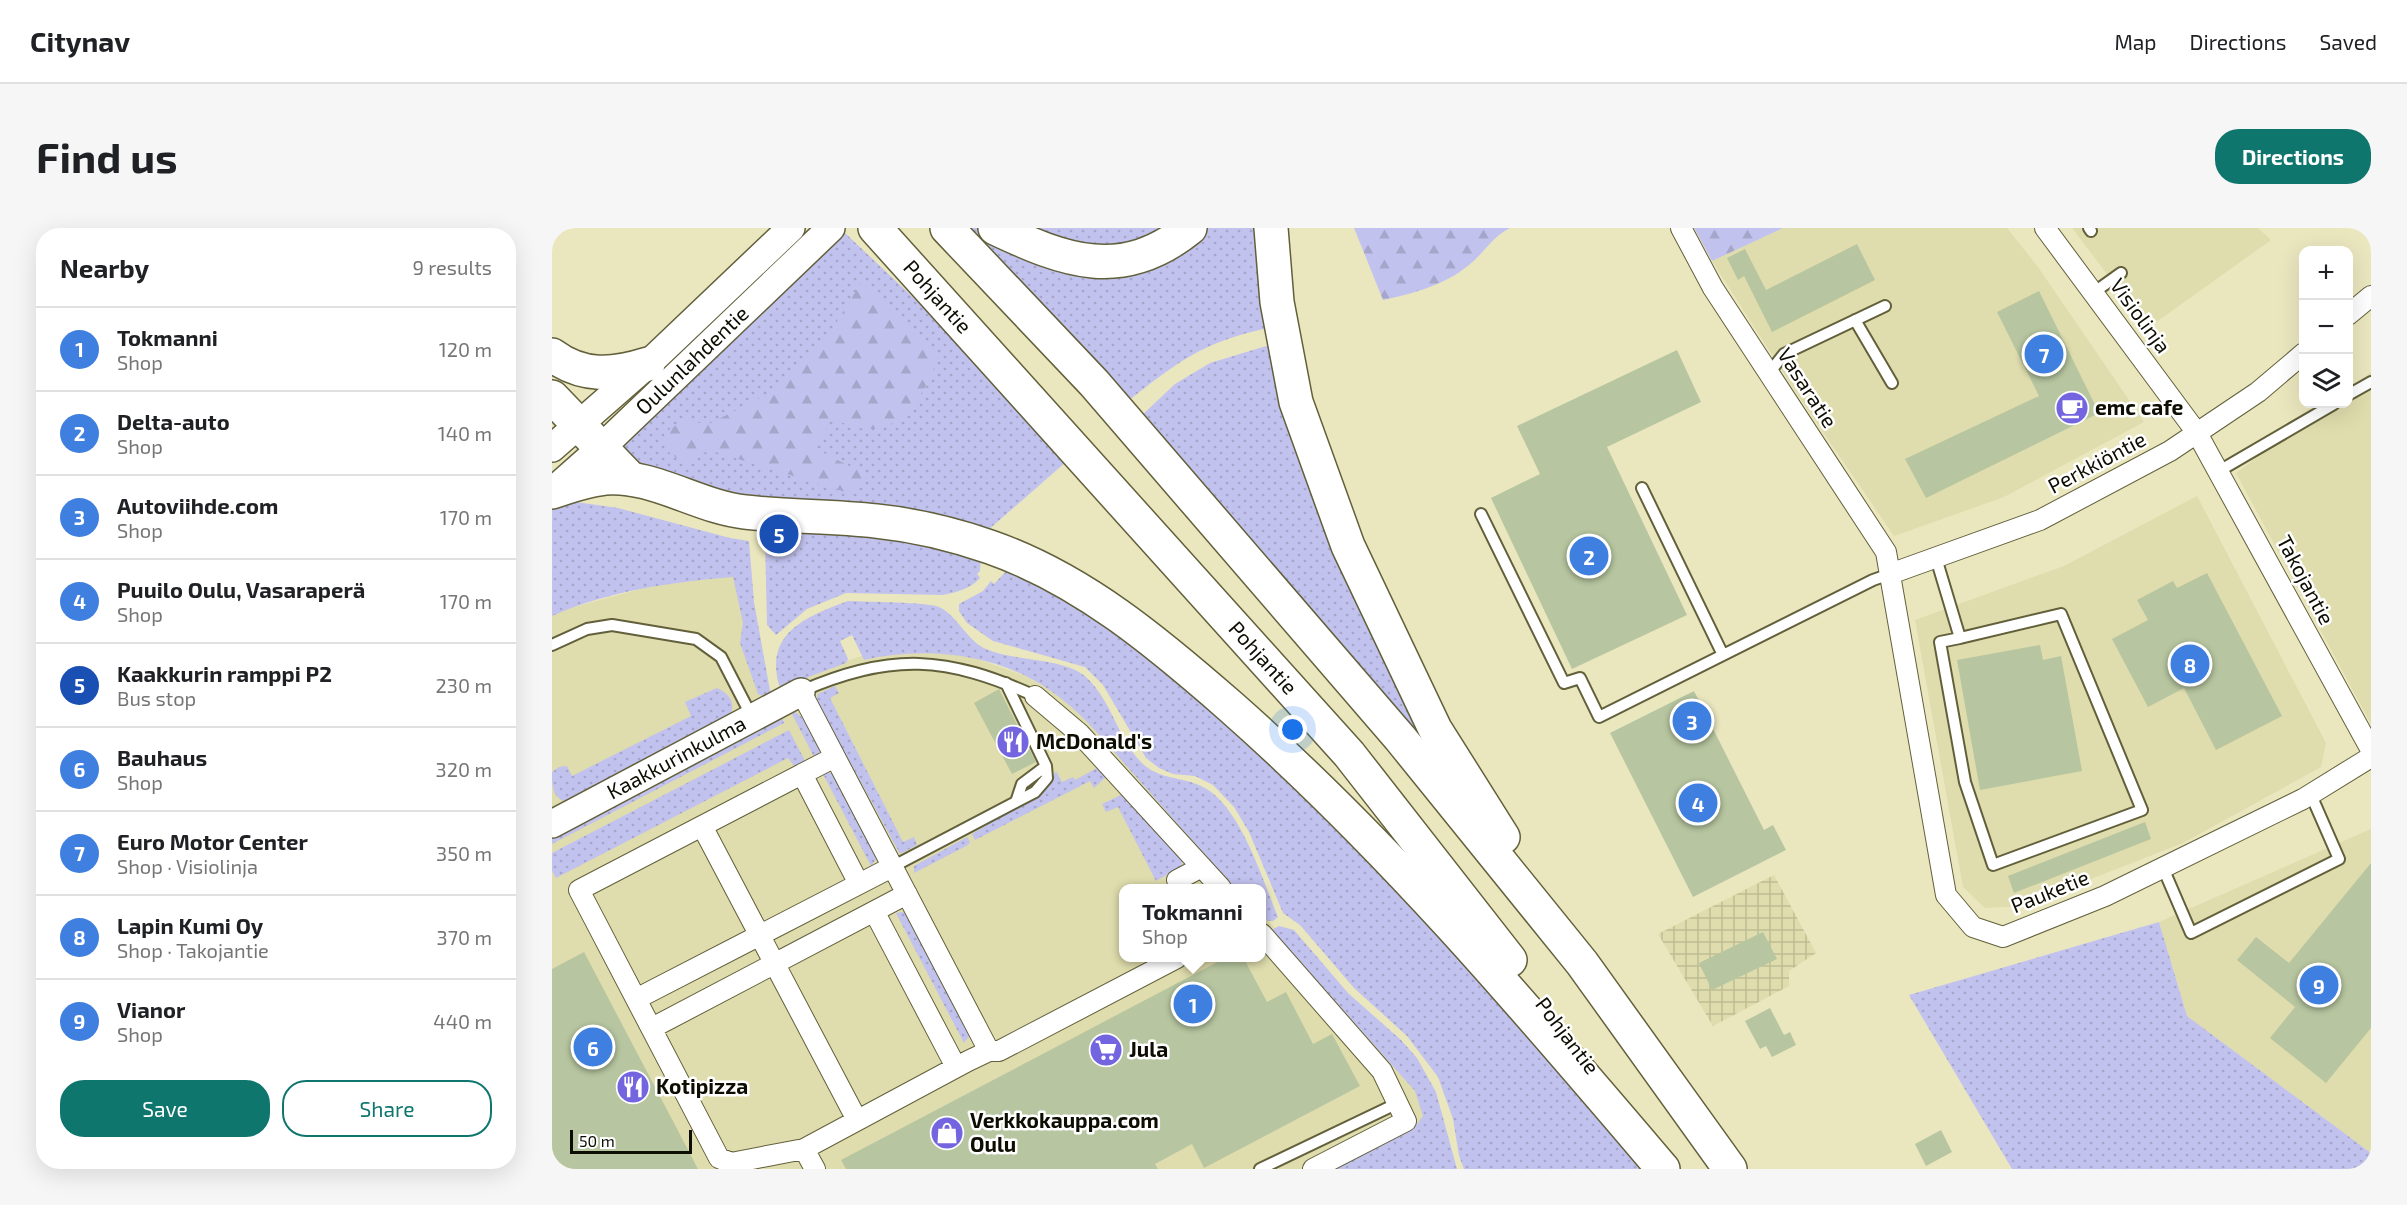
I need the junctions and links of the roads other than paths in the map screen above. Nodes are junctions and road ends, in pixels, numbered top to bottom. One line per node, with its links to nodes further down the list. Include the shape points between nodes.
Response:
1 (791, 228): 20 (main road, Oulunlahdentie)
2 (831, 228): 28 (main road, Oulunlahdentie, via 786,273)
3 (856, 228): 12 (highway)
4 (875, 228): 12 (highway, Pohjantie)
5 (947, 228): 64 (highway, via 1094,383 1240,549 1400,738)
6 (995, 228): 7 (highway, via 1050,251 1087,262 1110,263 1167,246)
7 (1190, 228)
8 (1271, 228): 64 (highway, via 1277,302 1296,402 1347,546 1435,729)
9 (1681, 228): 21 (street, Vasaratie, via 1713,288)
10 (2045, 228): 13 (street, Visiolinja)
11 (2121, 273): 13 (lane)
12 (928, 288): 78 (highway, Pohjantie, via 1349,754 1501,947)
13 (2093, 293): 27 (street, Visiolinja)
14 (2371, 296): 16 (street)
15 (1885, 306): 17 (lane)
16 (2353, 312)
17 (1855, 320): 21 (lane, via 1784,354); 23 (lane)
18 (2303, 354): 27 (street, Perkkiöntie, via 2258,392)
19 (552, 355): 20 (highway, via 566,365 607,374)
20 (648, 364): 28 (main road, Oulunlahdentie)
21 (1769, 373): 36 (street, Vasaratie, via 1886,552)
22 (2371, 382): 24 (lane)
23 (1892, 383)
24 (2353, 393)
25 (552, 397): 28 (highway)
26 (2327, 408): 30 (lane)
27 (2197, 433): 30 (street, Takojantie); 35 (street, Perkkiöntie, via 2170,452 2040,520)
28 (590, 438): 29 (main road, Oulunlahdentie); 31 (highway); 33 (main road, Oulunlahdentie)
29 (552, 448)
30 (2219, 471): 44 (street, Takojantie)
31 (631, 479): 33 (highway, via 608,478); 78 (highway, via 732,511 874,520 959,537 1020,558 1090,596 1178,660 1301,770 1478,952)
32 (1642, 488): 39 (lane)
33 (552, 492)
34 (1481, 514): 39 (lane, via 1564,682 1580,678 1599,717)
35 (1936, 558): 36 (street, Perkkiöntie); 37 (lane)
36 (1890, 574): 39 (lane); 55 (street, Pauketie, via 1947,895 1973,927 2003,937)
37 (1960, 638): 37 (lane, via 2061,614 2142,810 1993,865 1965,782 1940,642)
38 (552, 645): 43 (lane, via 587,629 612,625 696,639 721,657)
39 (1723, 655)
40 (1004, 682): 41 (lane, via 927,664 883,664 840,675); 42 (lane); 47 (lane)
41 (801, 692): 43 (main road, Kaakkurinkulma); 45 (street)
42 (1035, 696): 54 (street, via 1080,734)
43 (752, 717): 51 (main road, Kaakkurinkulma)
44 (2371, 750)
45 (835, 757): 48 (street); 53 (street)
46 (2371, 757): 49 (street, Pauketie)
47 (1046, 766): 50 (lane, via 1022,784); 50 (lane, via 1047,778 1041,787)
48 (802, 774): 52 (street); 56 (street)
49 (2311, 795): 55 (street, Pauketie); 55 (lane, via 2339,859 2191,933)
50 (1016, 802): 53 (lane)
51 (553, 821)
52 (702, 826): 61 (street); 66 (street, via 579,890)
53 (892, 867): 56 (street); 59 (street)
54 (1202, 867): 57 (street, via 1177,880); 58 (street)
55 (2163, 868)
56 (859, 884): 61 (street)
57 (1179, 884)
58 (1217, 884)
59 (907, 894): 60 (street); 68 (street)
60 (875, 913): 65 (street); 69 (street)
61 (759, 936): 65 (street); 66 (street)
62 (1266, 939): 70 (street, via 1382,1071)
63 (1168, 962): 68 (street, via 999,1051)
64 (1581, 963): 79 (highway)
65 (775, 966): 67 (street); 71 (street)
66 (636, 999): 67 (street)
67 (652, 1028): 74 (street, via 719,1158)
68 (989, 1051): 69 (street)
69 (956, 1067): 71 (street)
70 (1398, 1103): 76 (lane); 77 (street, via 1406,1120)
71 (857, 1120): 72 (street)
72 (804, 1149): 73 (street); 75 (street)
73 (774, 1163): 74 (street)
74 (731, 1166)
75 (815, 1169)
76 (1260, 1169)
77 (1313, 1169)
78 (1664, 1169)
79 (1730, 1169)

